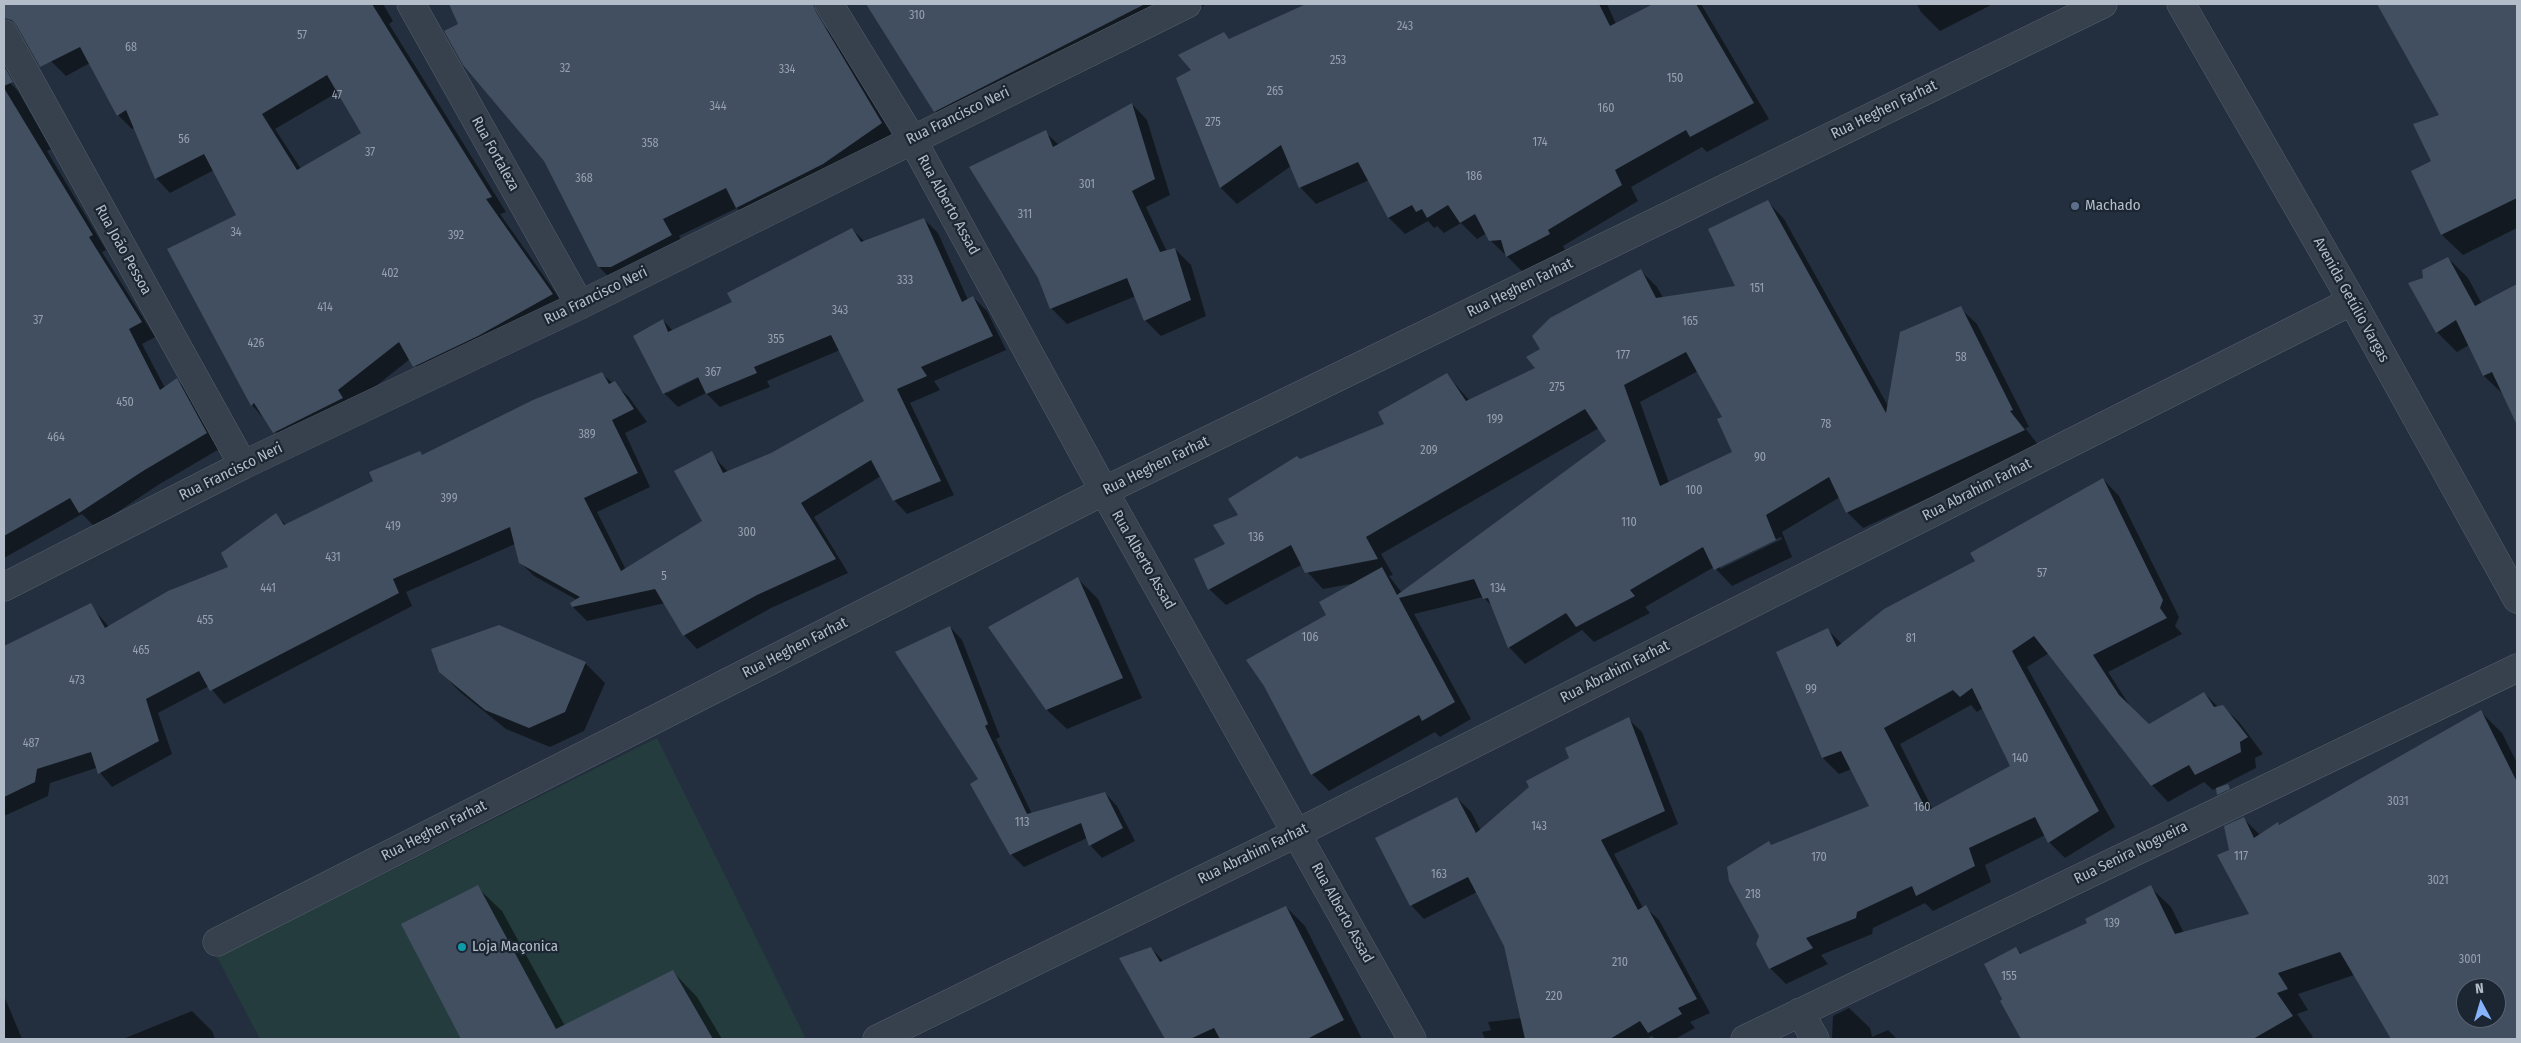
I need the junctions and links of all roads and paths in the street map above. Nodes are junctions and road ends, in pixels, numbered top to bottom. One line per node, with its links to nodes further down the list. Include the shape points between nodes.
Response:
1 (411, 4): 9 (street, Rua Fortaleza)
2 (829, 4): 7 (street, Rua Alberto Assad)
3 (1187, 4): 7 (street, Rua Francisco Neri)
4 (2103, 4): 11 (street, Rua Heghen Farhat)
5 (2182, 4): 8 (street, Avenida Getúlio Vargas)
6 (4, 34): 10 (street, Rua João Pessoa)
7 (912, 139): 9 (street, Rua Francisco Neri); 11 (street, Rua Alberto Assad)
8 (2352, 301): 13 (street, Avenida Getúlio Vargas); 15 (street, Rua Abrahim Farhat)
9 (580, 305): 10 (street, Rua Francisco Neri)
10 (243, 465): 12 (street, Rua Francisco Neri)
11 (1104, 491): 15 (street, Rua Alberto Assad); 16 (street, Rua Heghen Farhat)
12 (4, 587)
13 (2517, 599)
14 (2517, 668): 17 (street, Rua Senira Nogueira)
15 (1298, 833): 18 (street, Rua Abrahim Farhat); 19 (street, Rua Alberto Assad)
16 (217, 942)
17 (1800, 1012): 20 (street, Rua Senira Nogueira); 21 (street)
18 (877, 1039)
19 (1412, 1039)
20 (1745, 1039)
21 (1815, 1039)

